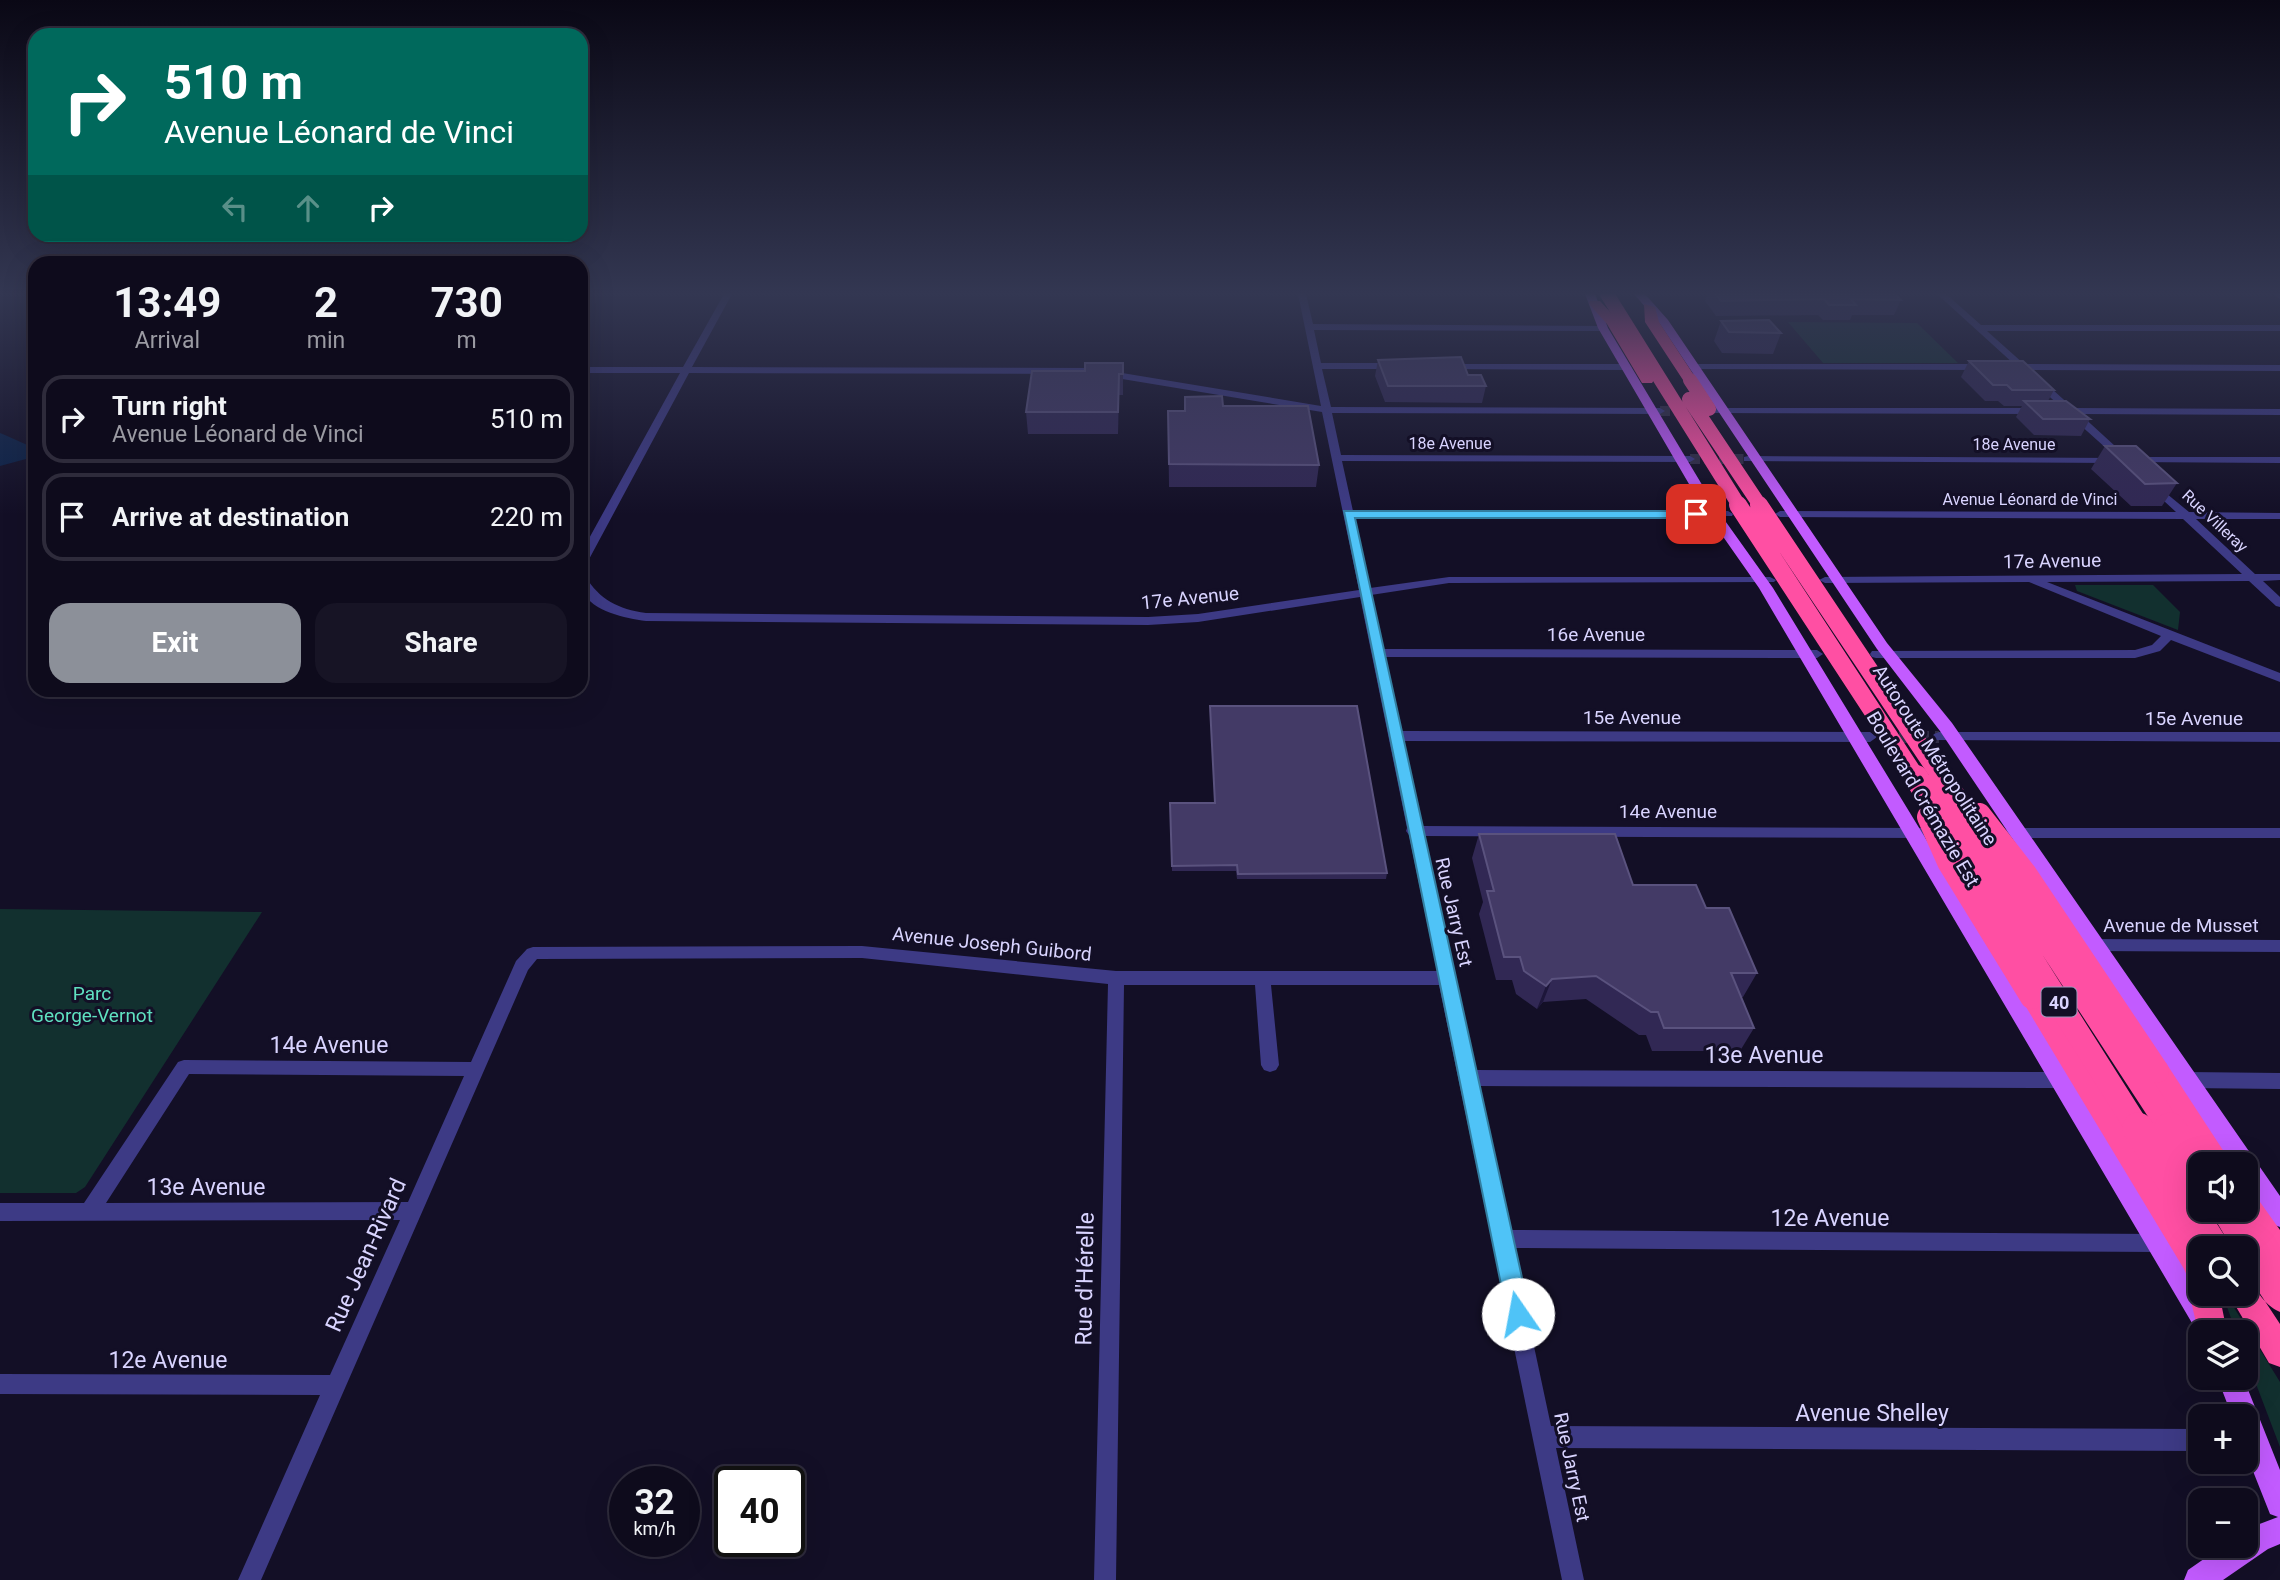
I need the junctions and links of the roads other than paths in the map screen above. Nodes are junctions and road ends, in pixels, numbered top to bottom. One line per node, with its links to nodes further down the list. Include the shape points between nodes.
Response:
1 (1627, 367): 16 (main road, Boulevard Crémazie Est)
2 (688, 368): 13 (street)
3 (1317, 368): 15 (street, Rue Jarry Est)
4 (1640, 368): 27 (highway, bridge, via 1687,445)
5 (1653, 368): 27 (highway, Autoroute Métropolitaine / 40, bridge)
6 (1676, 368): 26 (highway, Autoroute Métropolitaine / 40, bridge)
7 (1687, 368): 14 (highway)
8 (1960, 368): 14 (street)
9 (2017, 368): 10 (street)
10 (2022, 368): 11 (street); 20 (street, Rue Villeray)
11 (2280, 368)
12 (588, 370): 13 (street)
13 (686, 371): 15 (street, via 1100,372); 33 (street)
14 (1692, 374): 17 (main road); 26 (highway, bridge)
15 (1326, 410): 16 (street); 22 (street, Rue Jarry Est)
16 (1656, 411): 23 (main road, Boulevard Crémazie Est)
17 (1720, 411): 18 (street); 26 (main road)
18 (2044, 411)
19 (2056, 411): 20 (street)
20 (2071, 411): 21 (street); 24 (street, Rue Villeray)
21 (2280, 412)
22 (1336, 458): 23 (street, 18e Avenue); 28 (street, Rue Jarry Est)
23 (1685, 459): 29 (main road, Boulevard Crémazie Est)
24 (2125, 460): 25 (street, 18e Avenue); 26 (street, 18e Avenue); 31 (street, Rue Villeray)
25 (2280, 460)
26 (1747, 464): 30 (main road); 50 (highway, Autoroute Métropolitaine / 40, bridge)
27 (1730, 492): 50 (highway, Autoroute Métropolitaine / 40, bridge)
28 (1348, 514): 29 (street); 40 (street, Rue Jarry Est)
29 (1721, 514): 37 (main road, Boulevard Crémazie Est)
30 (1786, 514): 31 (street, Avenue Léonard de Vinci); 38 (main road)
31 (2185, 516): 32 (street, Avenue Léonard de Vinci); 34 (street, Rue Villeray)
32 (2280, 516)
33 (588, 550)
34 (2252, 577): 35 (street, 17e Avenue); 36 (street, 17e Avenue); 41 (street, Rue Villeray)
35 (2027, 578): 38 (street, 17e Avenue); 42 (street)
36 (2280, 578)
37 (1766, 580): 40 (street, 17e Avenue, via 1449,580); 44 (main road, Boulevard Crémazie Est)
38 (1831, 580): 45 (main road)
39 (588, 589): 40 (street, 17e Avenue, via 611,608 663,618 1149,621 1198,618)
40 (1364, 592): 43 (street, Rue Jarry Est)
41 (2280, 603)
42 (2170, 634): 45 (street, via 2156,648 2135,654); 46 (street)
43 (1376, 653): 44 (street, 16e Avenue); 47 (street, Rue Jarry Est)
44 (1812, 654): 48 (main road, Boulevard Crémazie Est)
45 (1882, 654): 50 (main road)
46 (2280, 678)
47 (1394, 736): 48 (street, 15e Avenue); 51 (street, Rue Jarry Est)
48 (1863, 737): 52 (main road, Boulevard Crémazie Est)
49 (2280, 737): 50 (street, 15e Avenue)
50 (1929, 745): 53 (main road); 67 (highway, bridge, via 2002,841); 69 (highway, Autoroute Métropolitaine / 40, bridge); 77 (highway, Autoroute Métropolitaine / 40, bridge); 80 (highway, bridge, via 1949,862)
51 (1413, 831): 52 (street, 14e Avenue); 60 (street, Rue Jarry Est)
52 (1917, 833): 64 (main road, Boulevard Crémazie Est)
53 (2012, 833): 54 (street); 55 (main road)
54 (2280, 834)
55 (2089, 945): 56 (street, Avenue de Musset); 65 (main road)
56 (2280, 946)
57 (533, 953): 58 (street, Avenue Joseph Guibord, via 862,952); 62 (street, Rue Jean-Rivard)
58 (1116, 978): 59 (street, Avenue Joseph Guibord); 94 (street, Rue d'Hérelle)
59 (1262, 978): 60 (street, Avenue Joseph Guibord); 61 (street)
60 (1447, 978): 63 (street, Rue Jarry Est)
61 (1270, 1065)
62 (474, 1069): 71 (street, Rue Jean-Rivard); 73 (street, 14e Avenue, via 184,1067)
63 (1468, 1078): 64 (street, 13e Avenue); 78 (street, Rue Jarry Est)
64 (2059, 1080): 79 (main road, Boulevard Crémazie Est)
65 (2187, 1080): 66 (street); 68 (main road)
66 (2280, 1081)
67 (2210, 1152)
68 (2237, 1152)
69 (2188, 1155)
70 (2258, 1183): 74 (main road)
71 (412, 1211): 73 (street, 13e Avenue); 87 (street, Rue Jean-Rivard)
72 (0, 1212): 73 (street, 13e Avenue)
73 (89, 1212)
74 (2280, 1216)
75 (2231, 1222): 82 (highway)
76 (2257, 1222): 81 (highway)
77 (2207, 1236)
78 (1503, 1240): 79 (street, 12e Avenue); 88 (street, Rue Jarry Est)
79 (2158, 1243): 84 (main road, Boulevard Crémazie Est)
80 (2188, 1249)
81 (2280, 1255)
82 (2280, 1297)
83 (2251, 1306): 85 (highway)
84 (2205, 1320)
85 (2280, 1352)
86 (0, 1384): 87 (street, 12e Avenue)
87 (335, 1385): 93 (street, Rue Jean-Rivard)
88 (1544, 1437): 89 (street, Avenue Shelley); 95 (street, Rue Jarry Est)
89 (2188, 1440)
90 (2258, 1459): 91 (main road)
91 (2280, 1504)
92 (2280, 1530): 96 (main road, via 2265,1534)
93 (248, 1580)
94 (1105, 1580)
95 (1573, 1580)
96 (2198, 1580)

